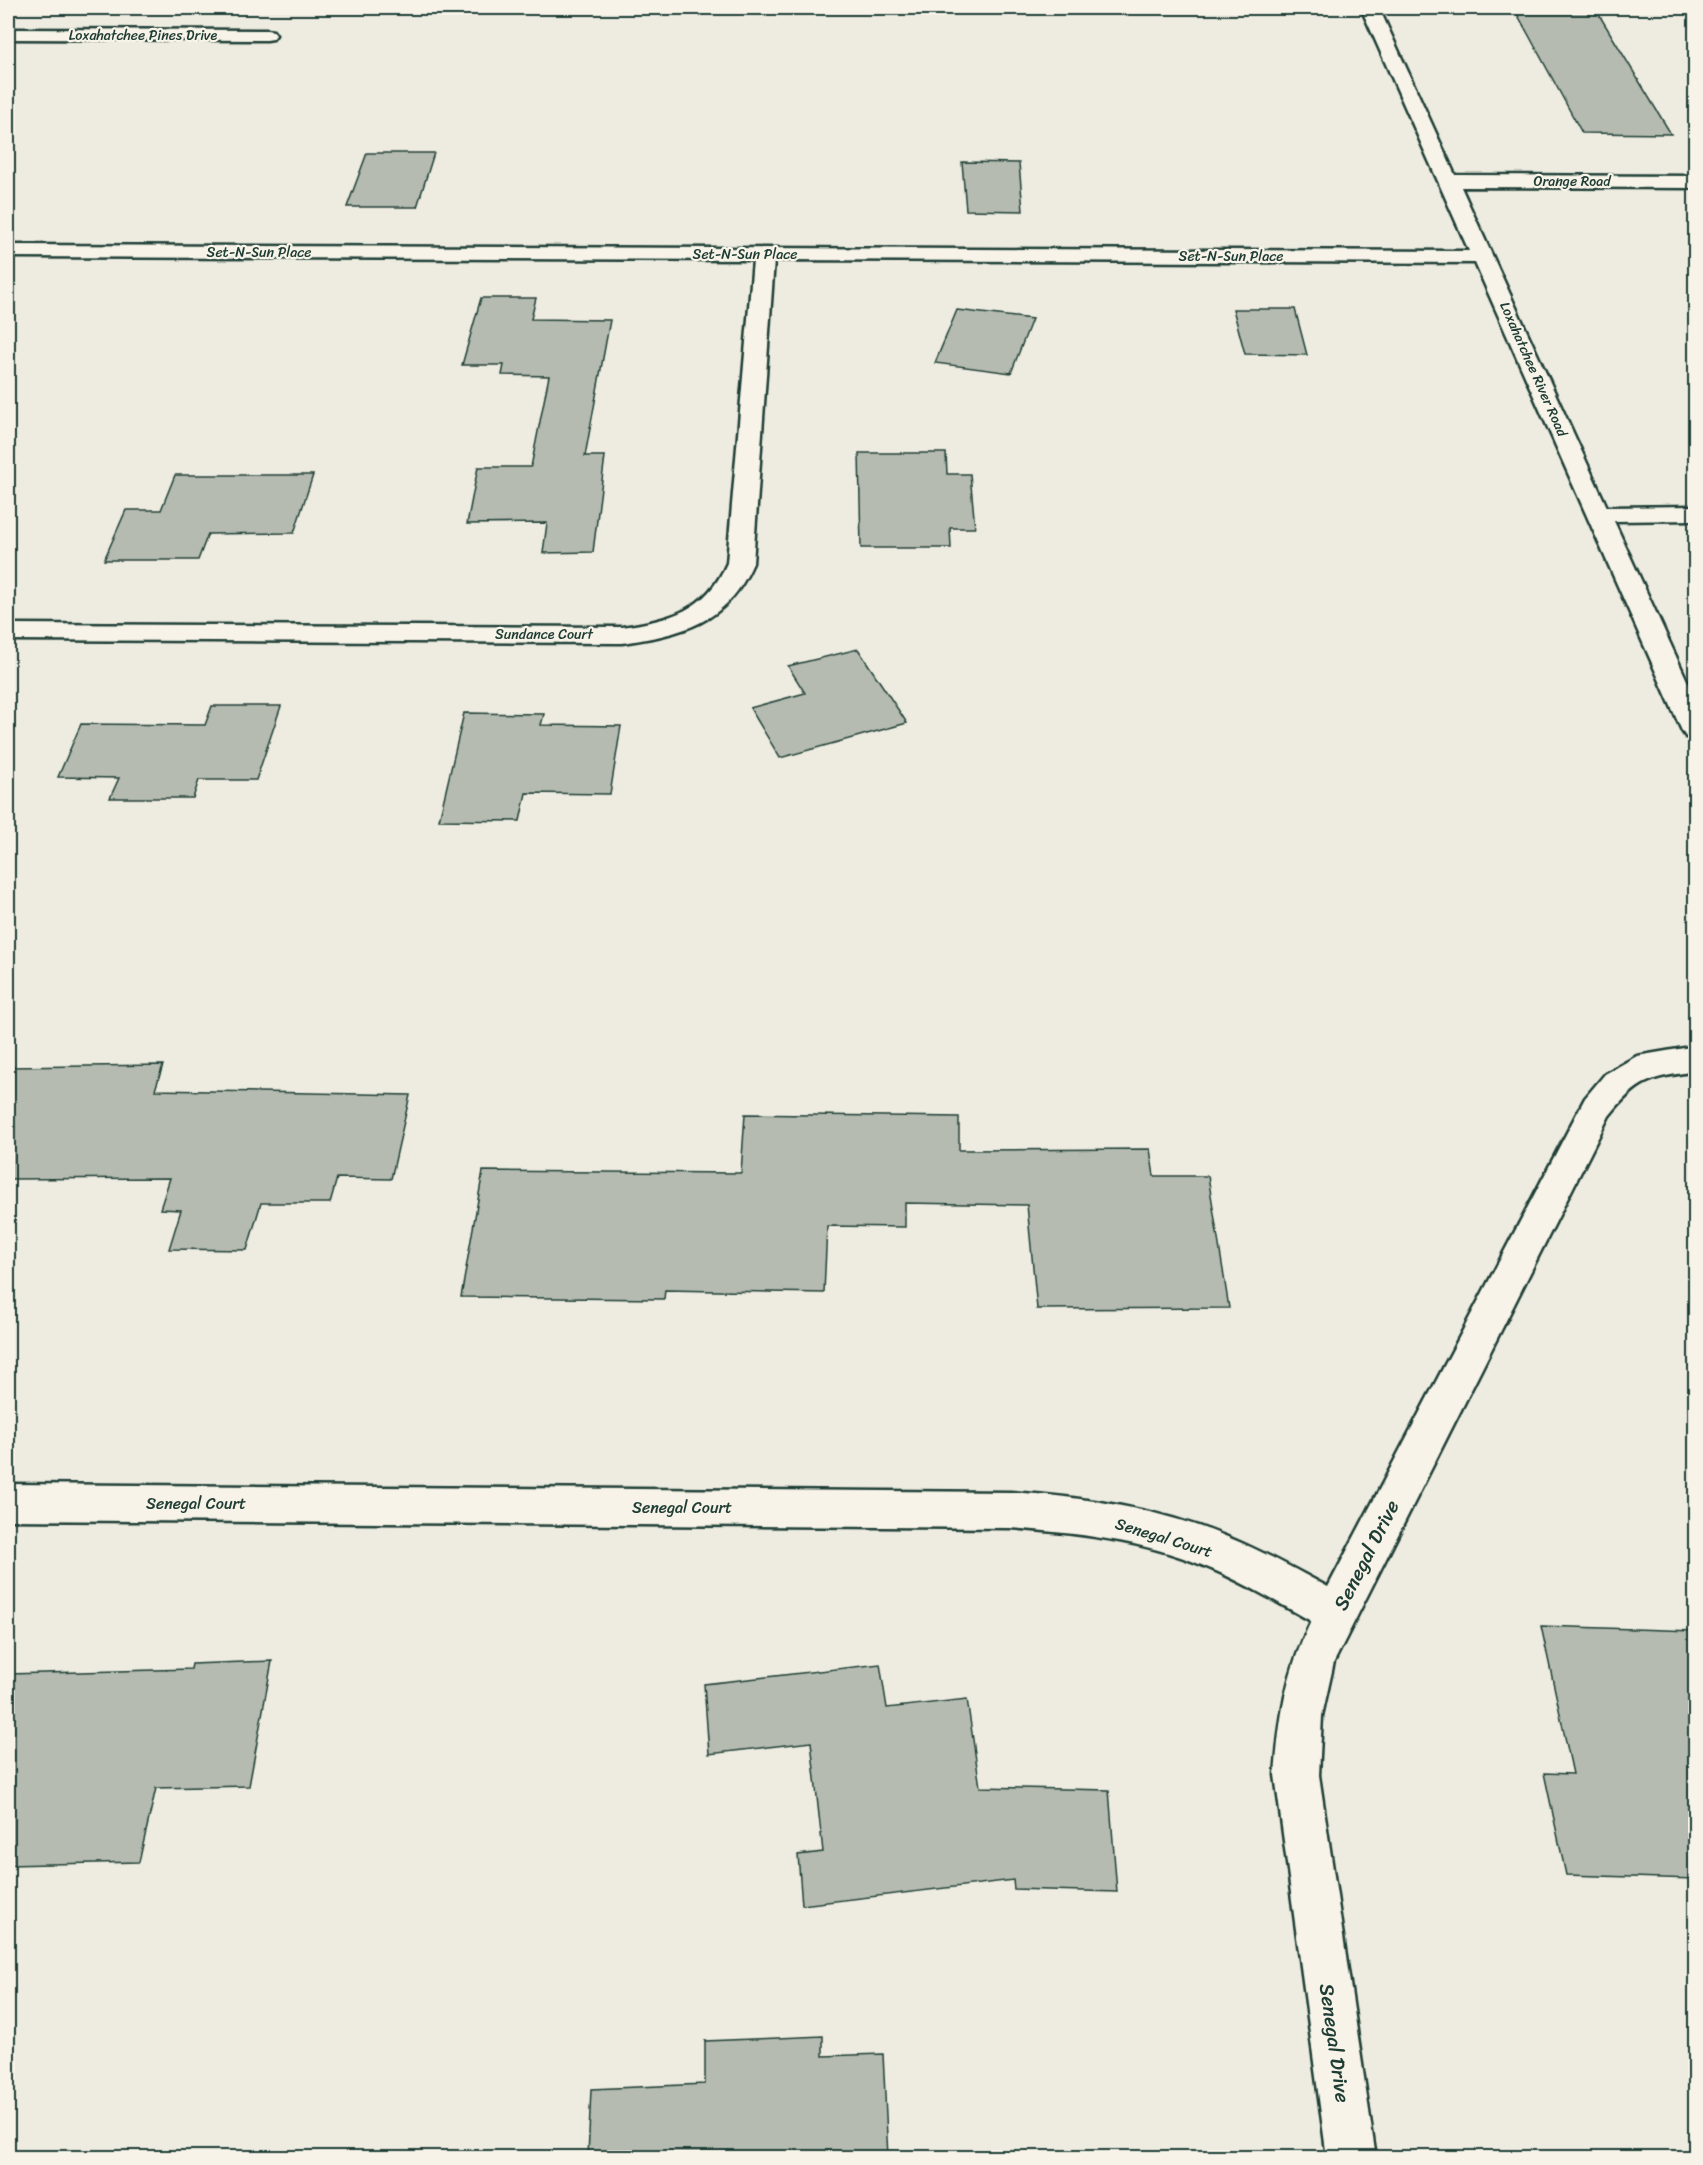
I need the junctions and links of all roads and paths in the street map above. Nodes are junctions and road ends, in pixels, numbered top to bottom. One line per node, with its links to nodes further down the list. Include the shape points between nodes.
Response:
1 (1370, 8): 5 (street, Loxahatchee River Road)
2 (31, 16): 3 (street, Loxahatchee Pines Drive)
3 (13, 34): 4 (street, Loxahatchee Pines Drive)
4 (267, 35)
5 (1449, 181): 6 (street, Orange Road); 9 (street, Loxahatchee River Road)
6 (1695, 182)
7 (8, 251): 8 (street, Set-N-Sun Place)
8 (764, 254): 9 (street, Set-N-Sun Place); 12 (street, Sundance Court, via 740,563 734,582 718,601 691,618 658,630 622,635)
9 (1483, 257): 11 (street, Loxahatchee River Road)
10 (1695, 513): 11 (street)
11 (1598, 514): 13 (street, Loxahatchee River Road)
12 (8, 632)
13 (1695, 731)
14 (1695, 1058): 16 (street, Senegal Drive, via 1649,1065 1617,1083 1597,1107)
15 (8, 1502): 16 (street, Senegal Court, via 1067,1513 1126,1523 1183,1539 1239,1561)
16 (1336, 1613): 17 (street, Senegal Drive, via 1314,1660 1301,1716 1297,1775)
17 (1352, 2157)

